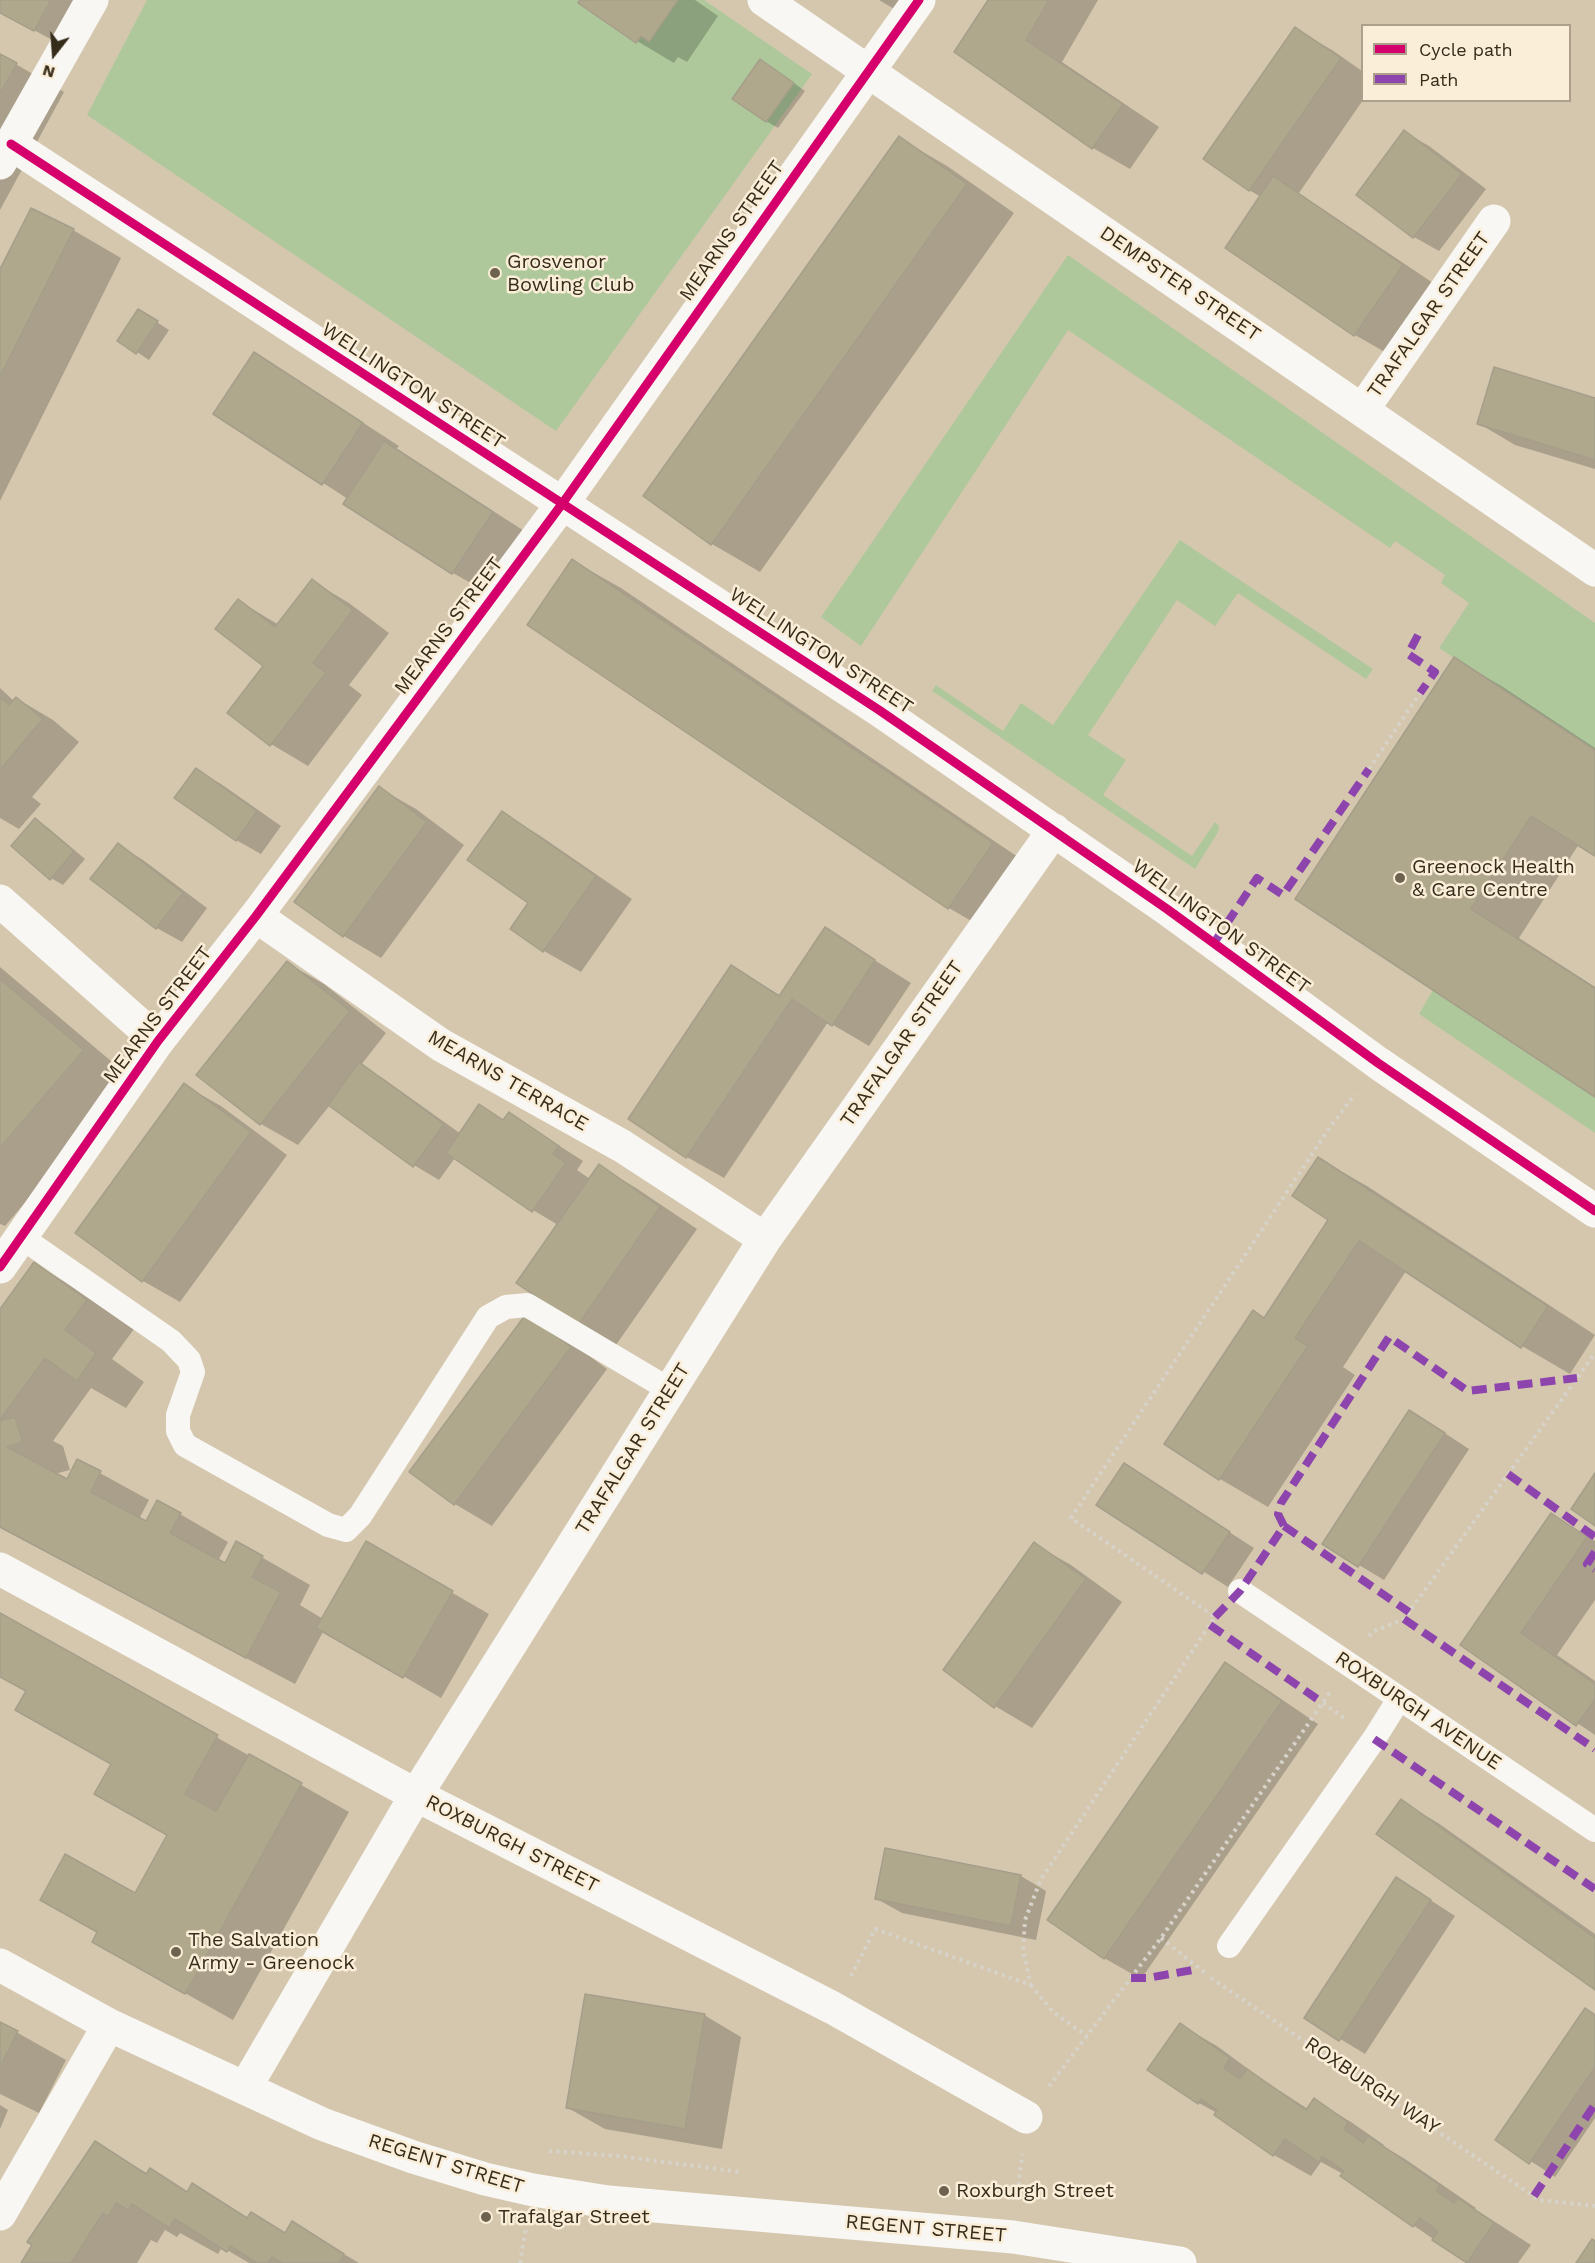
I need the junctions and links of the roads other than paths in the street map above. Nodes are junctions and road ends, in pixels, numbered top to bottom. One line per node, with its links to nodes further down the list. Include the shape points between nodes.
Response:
1 (92, 0): 5 (street)
2 (764, 0): 4 (street, DEMPSTER STREET)
3 (919, 0): 4 (street, MEARNS STREET)
4 (867, 70): 7 (street, DEMPSTER STREET); 8 (street, MEARNS STREET)
5 (5, 154): 8 (street, WELLINGTON STREET)
6 (1494, 221): 7 (street, TRAFALGAR STREET)
7 (1363, 409): 9 (street, DEMPSTER STREET)
8 (562, 504): 10 (street, WELLINGTON STREET, via 879,710); 12 (street, MEARNS STREET)
9 (1595, 570)
10 (1054, 830): 14 (street, WELLINGTON STREET, via 1378,1063); 16 (street, TRAFALGAR STREET)
11 (0, 901): 13 (street)
12 (256, 916): 13 (street, MEARNS STREET); 16 (street, MEARNS TERRACE, via 441,1045 622,1146)
13 (158, 1041): 15 (street, MEARNS STREET)
14 (1595, 1211)
15 (21, 1237): 17 (street, MEARNS STREET); 18 (lane, via 171,1341 189,1360 193,1372 178,1415 178,1431 185,1445 328,1525 345,1530 360,1516 488,1317 506,1307 527,1305)
16 (765, 1239): 18 (street, TRAFALGAR STREET)
17 (0, 1267)
18 (670, 1390): 22 (street, TRAFALGAR STREET)
19 (0, 1569): 22 (street, ROXBURGH STREET)
20 (1240, 1591): 21 (lane, ROXBURGH AVENUE)
21 (1399, 1699): 23 (lane, ROXBURGH AVENUE); 24 (lane)
22 (416, 1794): 27 (street, TRAFALGAR STREET); 28 (street, ROXBURGH STREET, via 833,2008)
23 (1595, 1830)
24 (1229, 1946)
25 (0, 1965): 26 (street, REGENT STREET)
26 (109, 2025): 27 (street, REGENT STREET); 29 (street)
27 (245, 2088): 30 (street, REGENT STREET, via 322,2124 413,2157 533,2190 608,2202 1013,2237)
28 (1026, 2117)
29 (0, 2214)
30 (1180, 2263)

